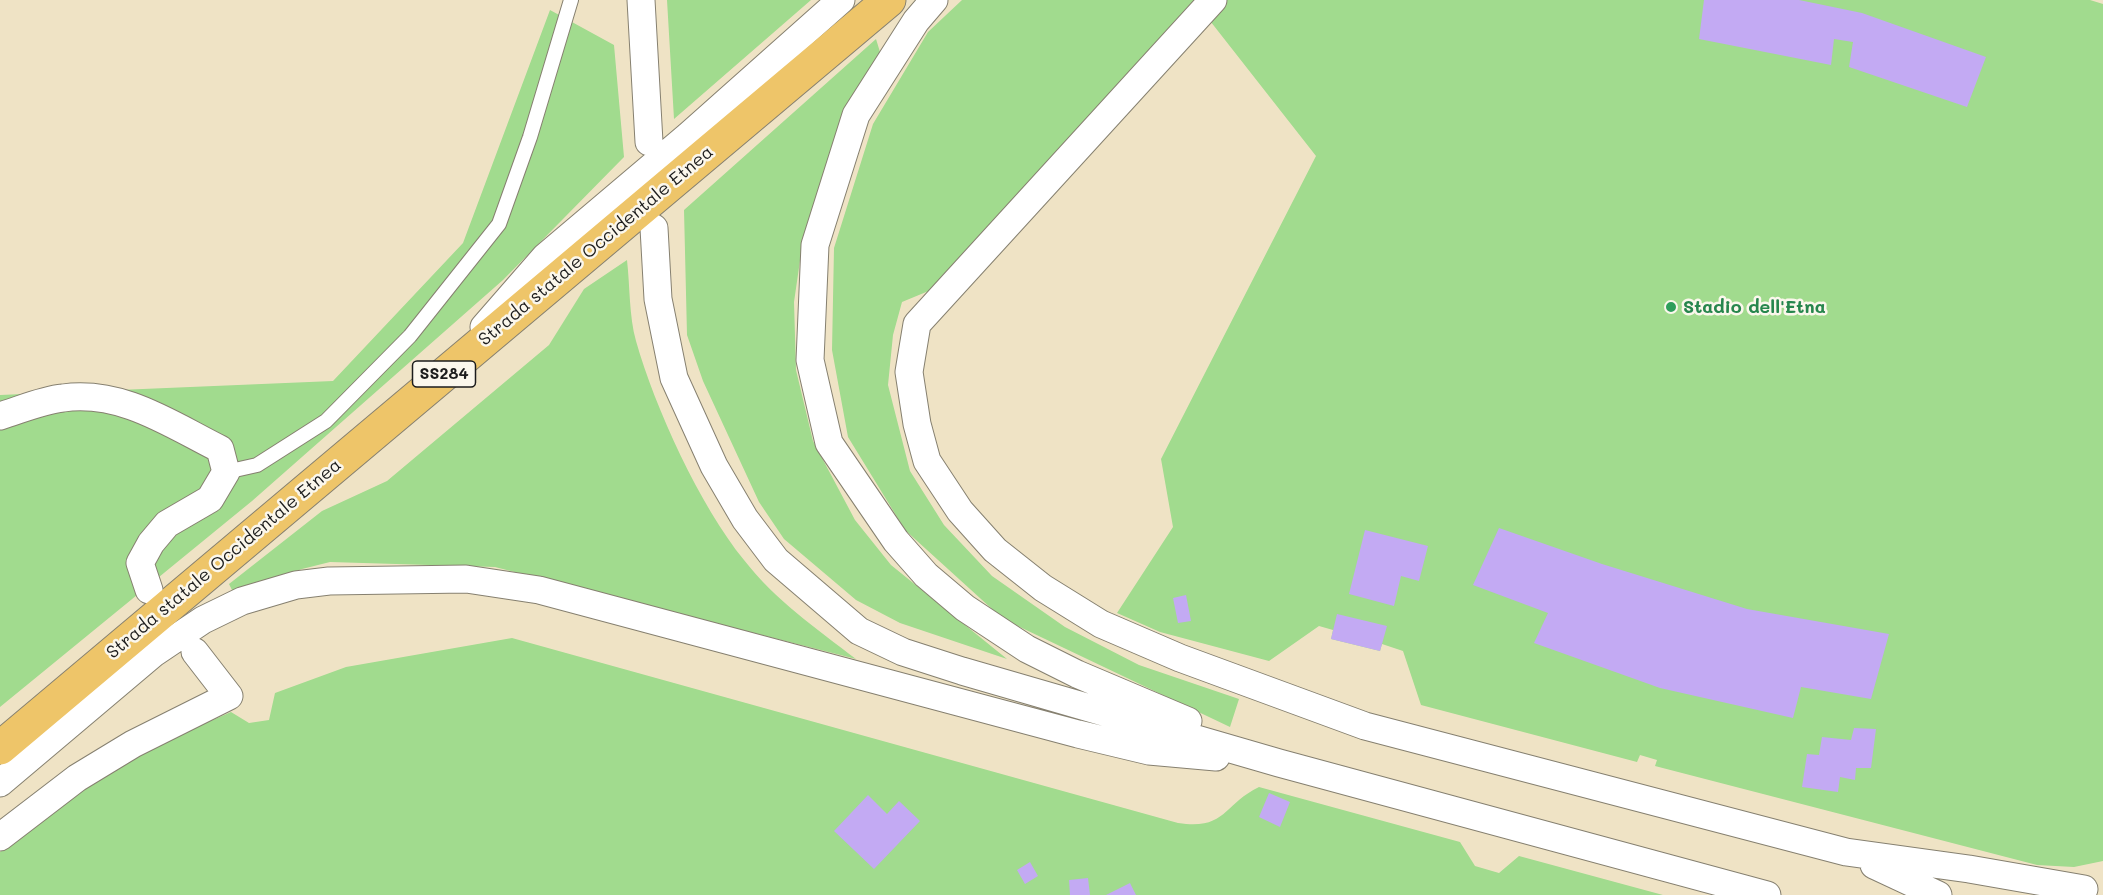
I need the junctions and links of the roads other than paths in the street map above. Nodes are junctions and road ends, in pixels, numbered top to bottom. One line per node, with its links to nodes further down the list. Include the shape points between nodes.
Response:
1 (571, 0): 11 (lane, via 499,224 410,336 326,421 257,465)
2 (641, 0): 7 (street)
3 (841, 0): 9 (street, via 545,256)
4 (889, 0): 9 (main road, Strada statale Occidentale Etnea / SS284)
5 (934, 0): 15 (street, via 916,21 856,115 815,245 810,360 829,443 896,541 926,575 965,608 1047,659)
6 (1213, 0): 18 (street, via 917,324 909,372 917,424 927,461 960,511 995,550 1043,588 1101,624 1180,658 1365,726)
7 (649, 142)
8 (654, 228): 15 (street, via 658,299 679,389 714,466 745,519 776,560 819,599 860,631 903,652)
9 (440, 378): 14 (main road, Strada statale Occidentale Etnea / SS284)
10 (0, 416): 11 (street, via 63,398 105,398 145,409 220,449)
11 (226, 472): 12 (street, via 210,499 167,524 151,543 140,563)
12 (149, 590)
13 (195, 652): 17 (street, via 229,696 133,744 77,778)
14 (0, 747)
15 (1280, 763): 16 (street, via 1149,751 539,590 466,579 328,581 296,585 242,601 203,620 154,653); 20 (street)
16 (0, 783)
17 (0, 837)
18 (1846, 852): 19 (street); 21 (street)
19 (2085, 888)
20 (1767, 895)
21 (1938, 895)

